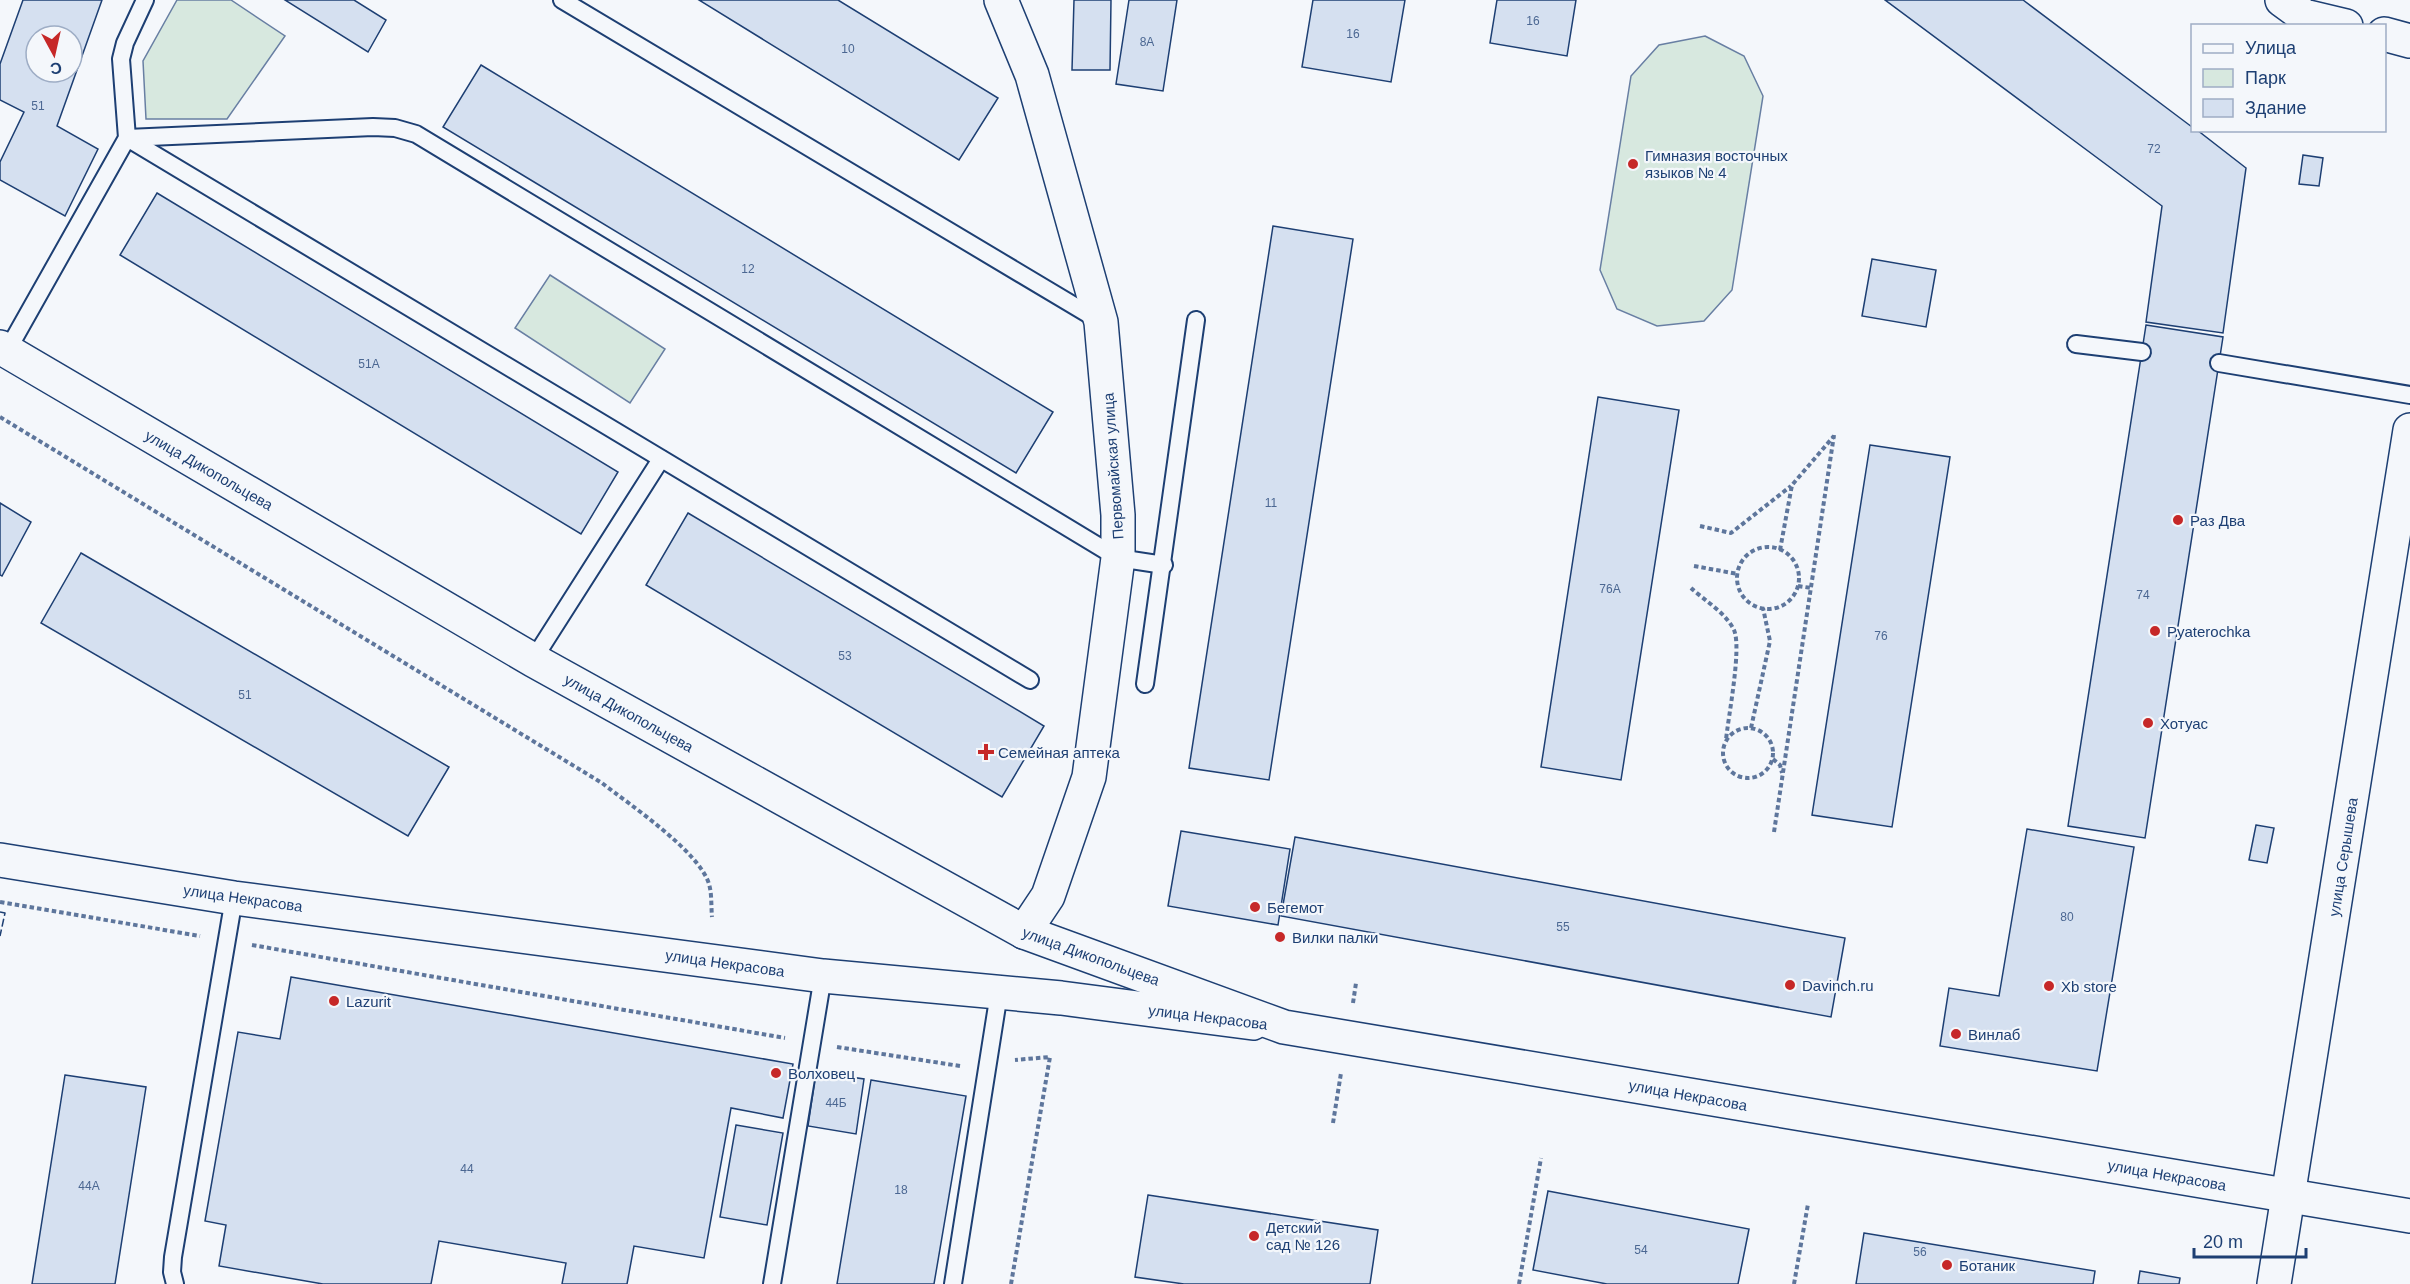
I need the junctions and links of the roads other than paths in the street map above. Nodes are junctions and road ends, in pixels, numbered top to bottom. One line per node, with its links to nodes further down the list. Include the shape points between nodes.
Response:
1 (145, 0): 8 (lane, via 121,58)
2 (562, 0): 10 (lane)
3 (1001, 0): 10 (main road, Первомайская улица, via 1032,75)
4 (2282, 0): 5 (main road, via 2304,16)
5 (2338, 24)
6 (2386, 34): 7 (main road)
7 (2410, 41)
8 (127, 138): 12 (lane); 17 (lane); 18 (lane, via 373,127 416,134)
9 (1196, 321): 19 (lane)
10 (1101, 322): 18 (main road, Первомайская улица, via 1116,476)
11 (2076, 344): 13 (lane)
12 (4, 349): 20 (main road, улица Дикопольцева)
13 (2142, 352)
14 (2219, 363): 15 (lane)
15 (2410, 395)
16 (2410, 430): 29 (main road, улица Серышева)
17 (661, 459): 20 (lane); 21 (lane)
18 (1118, 558): 19 (lane); 25 (main road, Первомайская улица, via 1089,777 1048,896)
19 (1164, 564): 22 (lane)
20 (533, 660): 25 (main road, улица Дикопольцева)
21 (1030, 680)
22 (1145, 684)
23 (0, 860): 24 (main road, улица Некрасова)
24 (234, 898): 26 (main road, улица Некрасова); 31 (lane, via 173,1257)
25 (1024, 932): 28 (main road, улица Дикопольцева)
26 (823, 976): 27 (main road, улица Некрасова); 32 (lane)
27 (999, 993): 28 (main road, улица Некрасова); 33 (lane)
28 (1284, 1027): 29 (main road, улица Некрасова)
29 (2289, 1196): 30 (main road, улица Некрасова); 34 (main road, улица Серышева)
30 (2410, 1216)
31 (175, 1284)
32 (772, 1284)
33 (953, 1284)
34 (2274, 1284)

